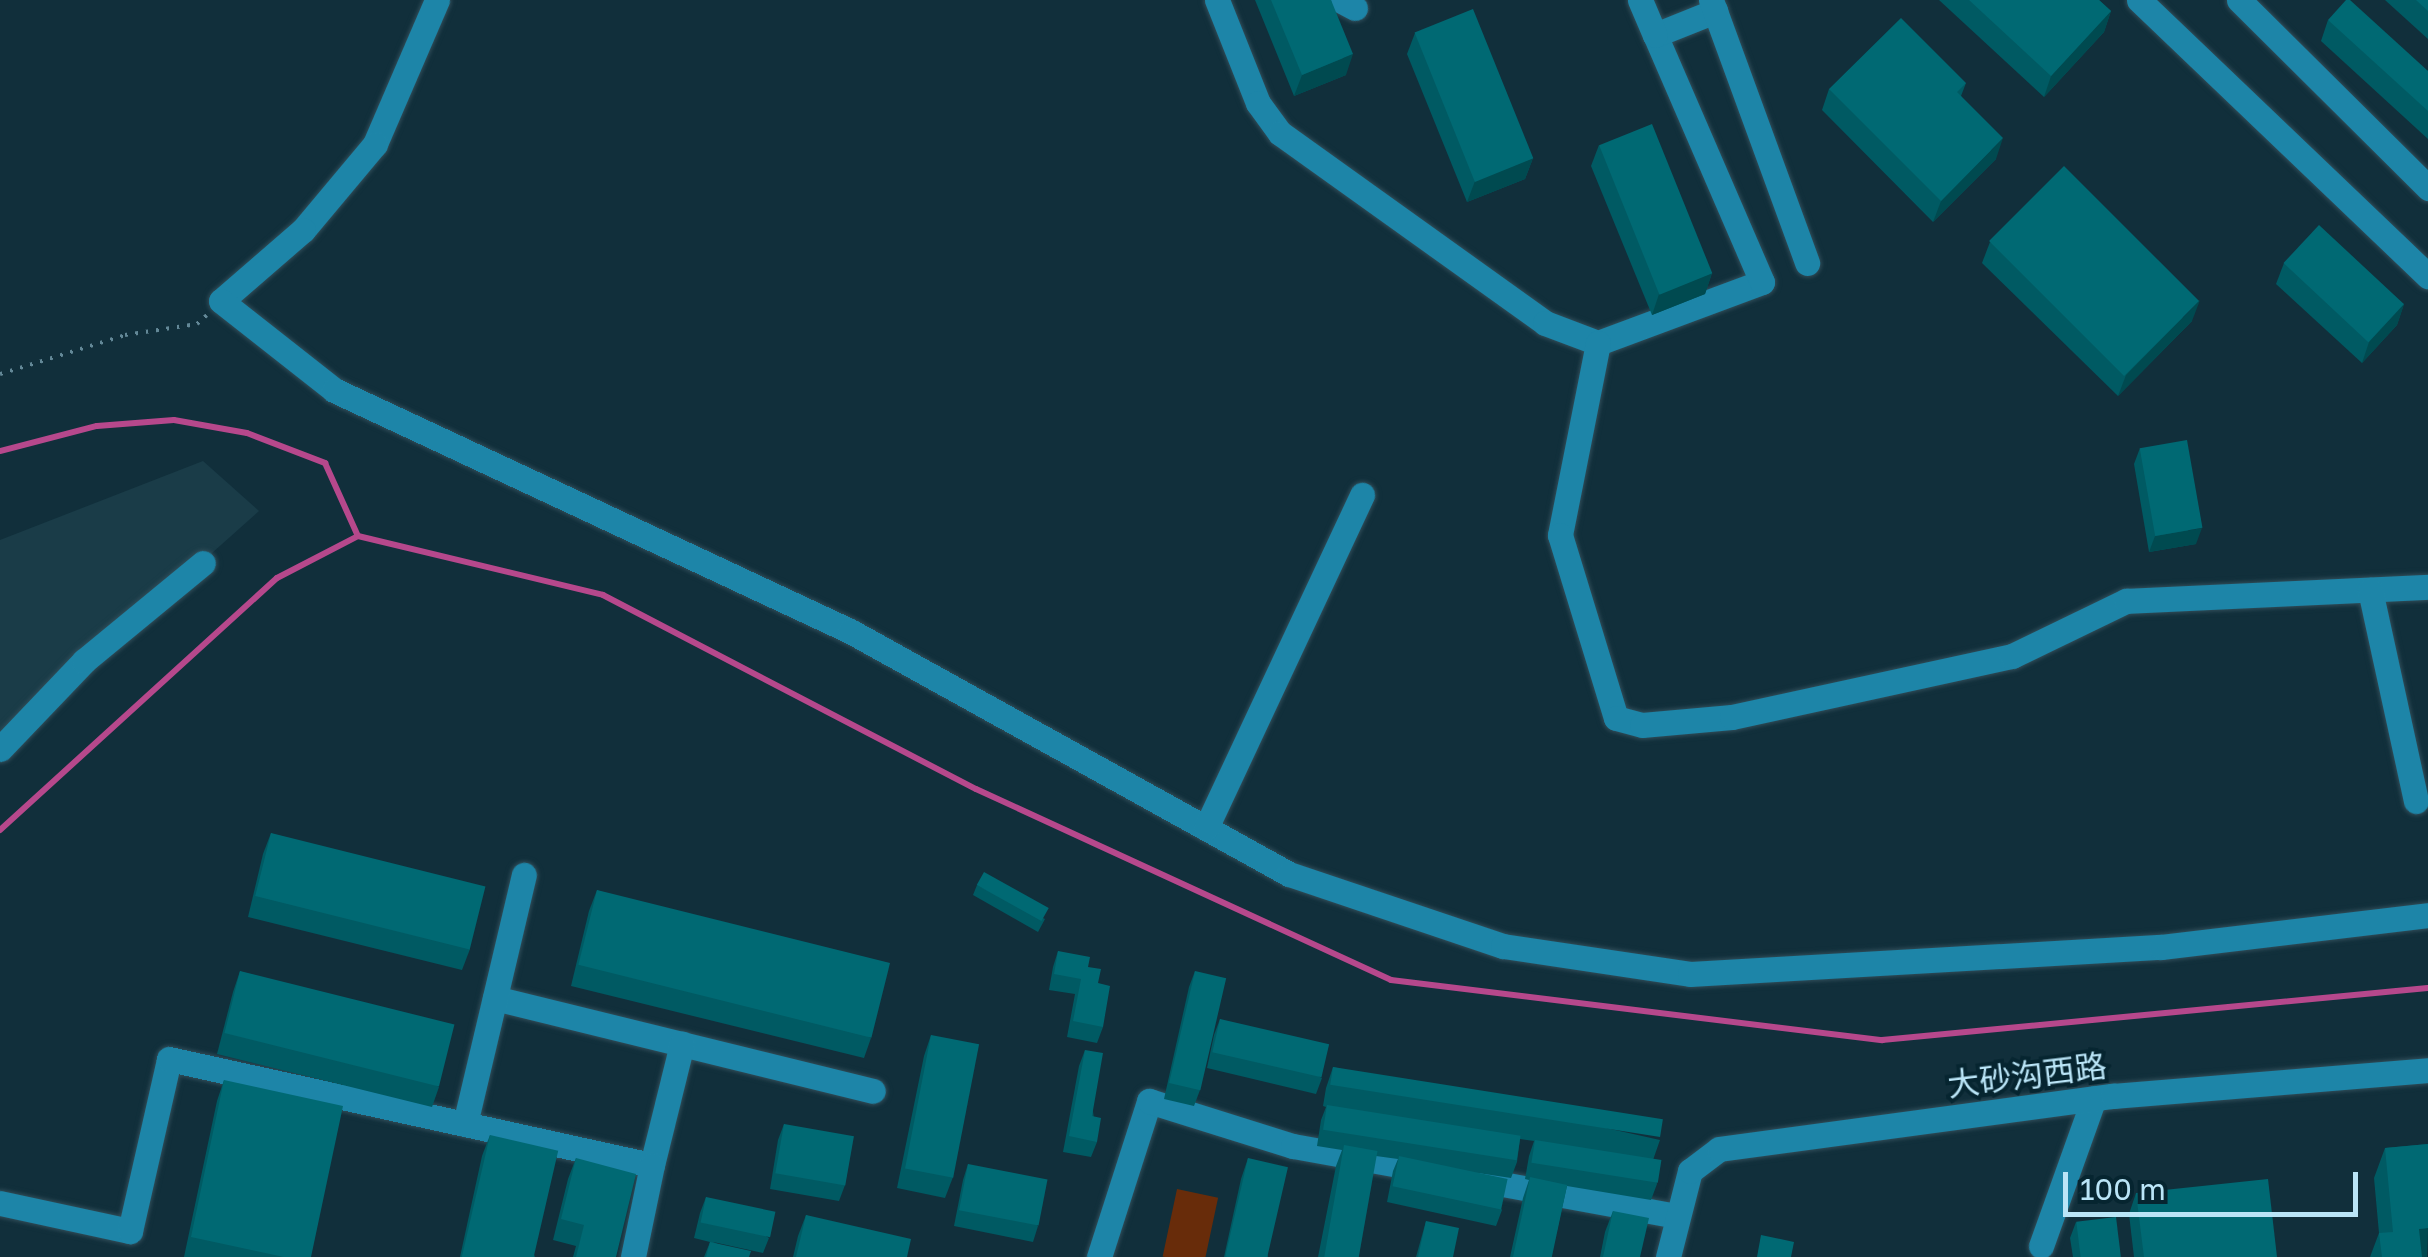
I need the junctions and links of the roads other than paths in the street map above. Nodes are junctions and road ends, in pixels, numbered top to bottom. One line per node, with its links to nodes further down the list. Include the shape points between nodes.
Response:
1 (437, 0): 18 (street, via 374,144 303,230 221,301 334,390 850,632)
2 (1218, 0): 11 (street, via 1258,103 1280,133 1545,324)
3 (1640, 0): 7 (street)
4 (2139, 0): 10 (street)
5 (2239, 0): 8 (street)
6 (1713, 6): 7 (street); 9 (street)
7 (1655, 36): 11 (street, via 1762,282)
8 (2428, 188)
9 (1807, 263)
10 (2428, 276)
11 (1598, 343): 15 (street, via 1560,535 1616,718 1642,726 1732,717 2012,656 2126,601)
12 (1362, 495): 18 (street)
13 (203, 563): 16 (street, via 84,661)
14 (2428, 587): 15 (street)
15 (2370, 590): 17 (street)
16 (0, 749)
17 (2416, 801)
18 (1206, 828): 20 (street, via 1289,874 1503,946 1690,974 2161,948)
19 (524, 875): 21 (street)
20 (2428, 916)
21 (495, 998): 22 (street); 26 (street)
22 (682, 1044): 24 (street); 27 (street)
23 (2428, 1070): 25 (street, 大砂沟西路)
24 (873, 1091)
25 (2094, 1098): 29 (street, 大砂沟西路, via 1719,1149 1690,1171); 30 (street)
26 (465, 1124): 27 (street); 28 (street, via 169,1059 130,1231)
27 (652, 1164): 31 (street)
28 (0, 1204)
29 (1677, 1216): 32 (street, via 1294,1146 1149,1101); 33 (street, 大砂沟西路)
30 (2041, 1246)
31 (633, 1257)
32 (1100, 1257)
33 (1668, 1257)

